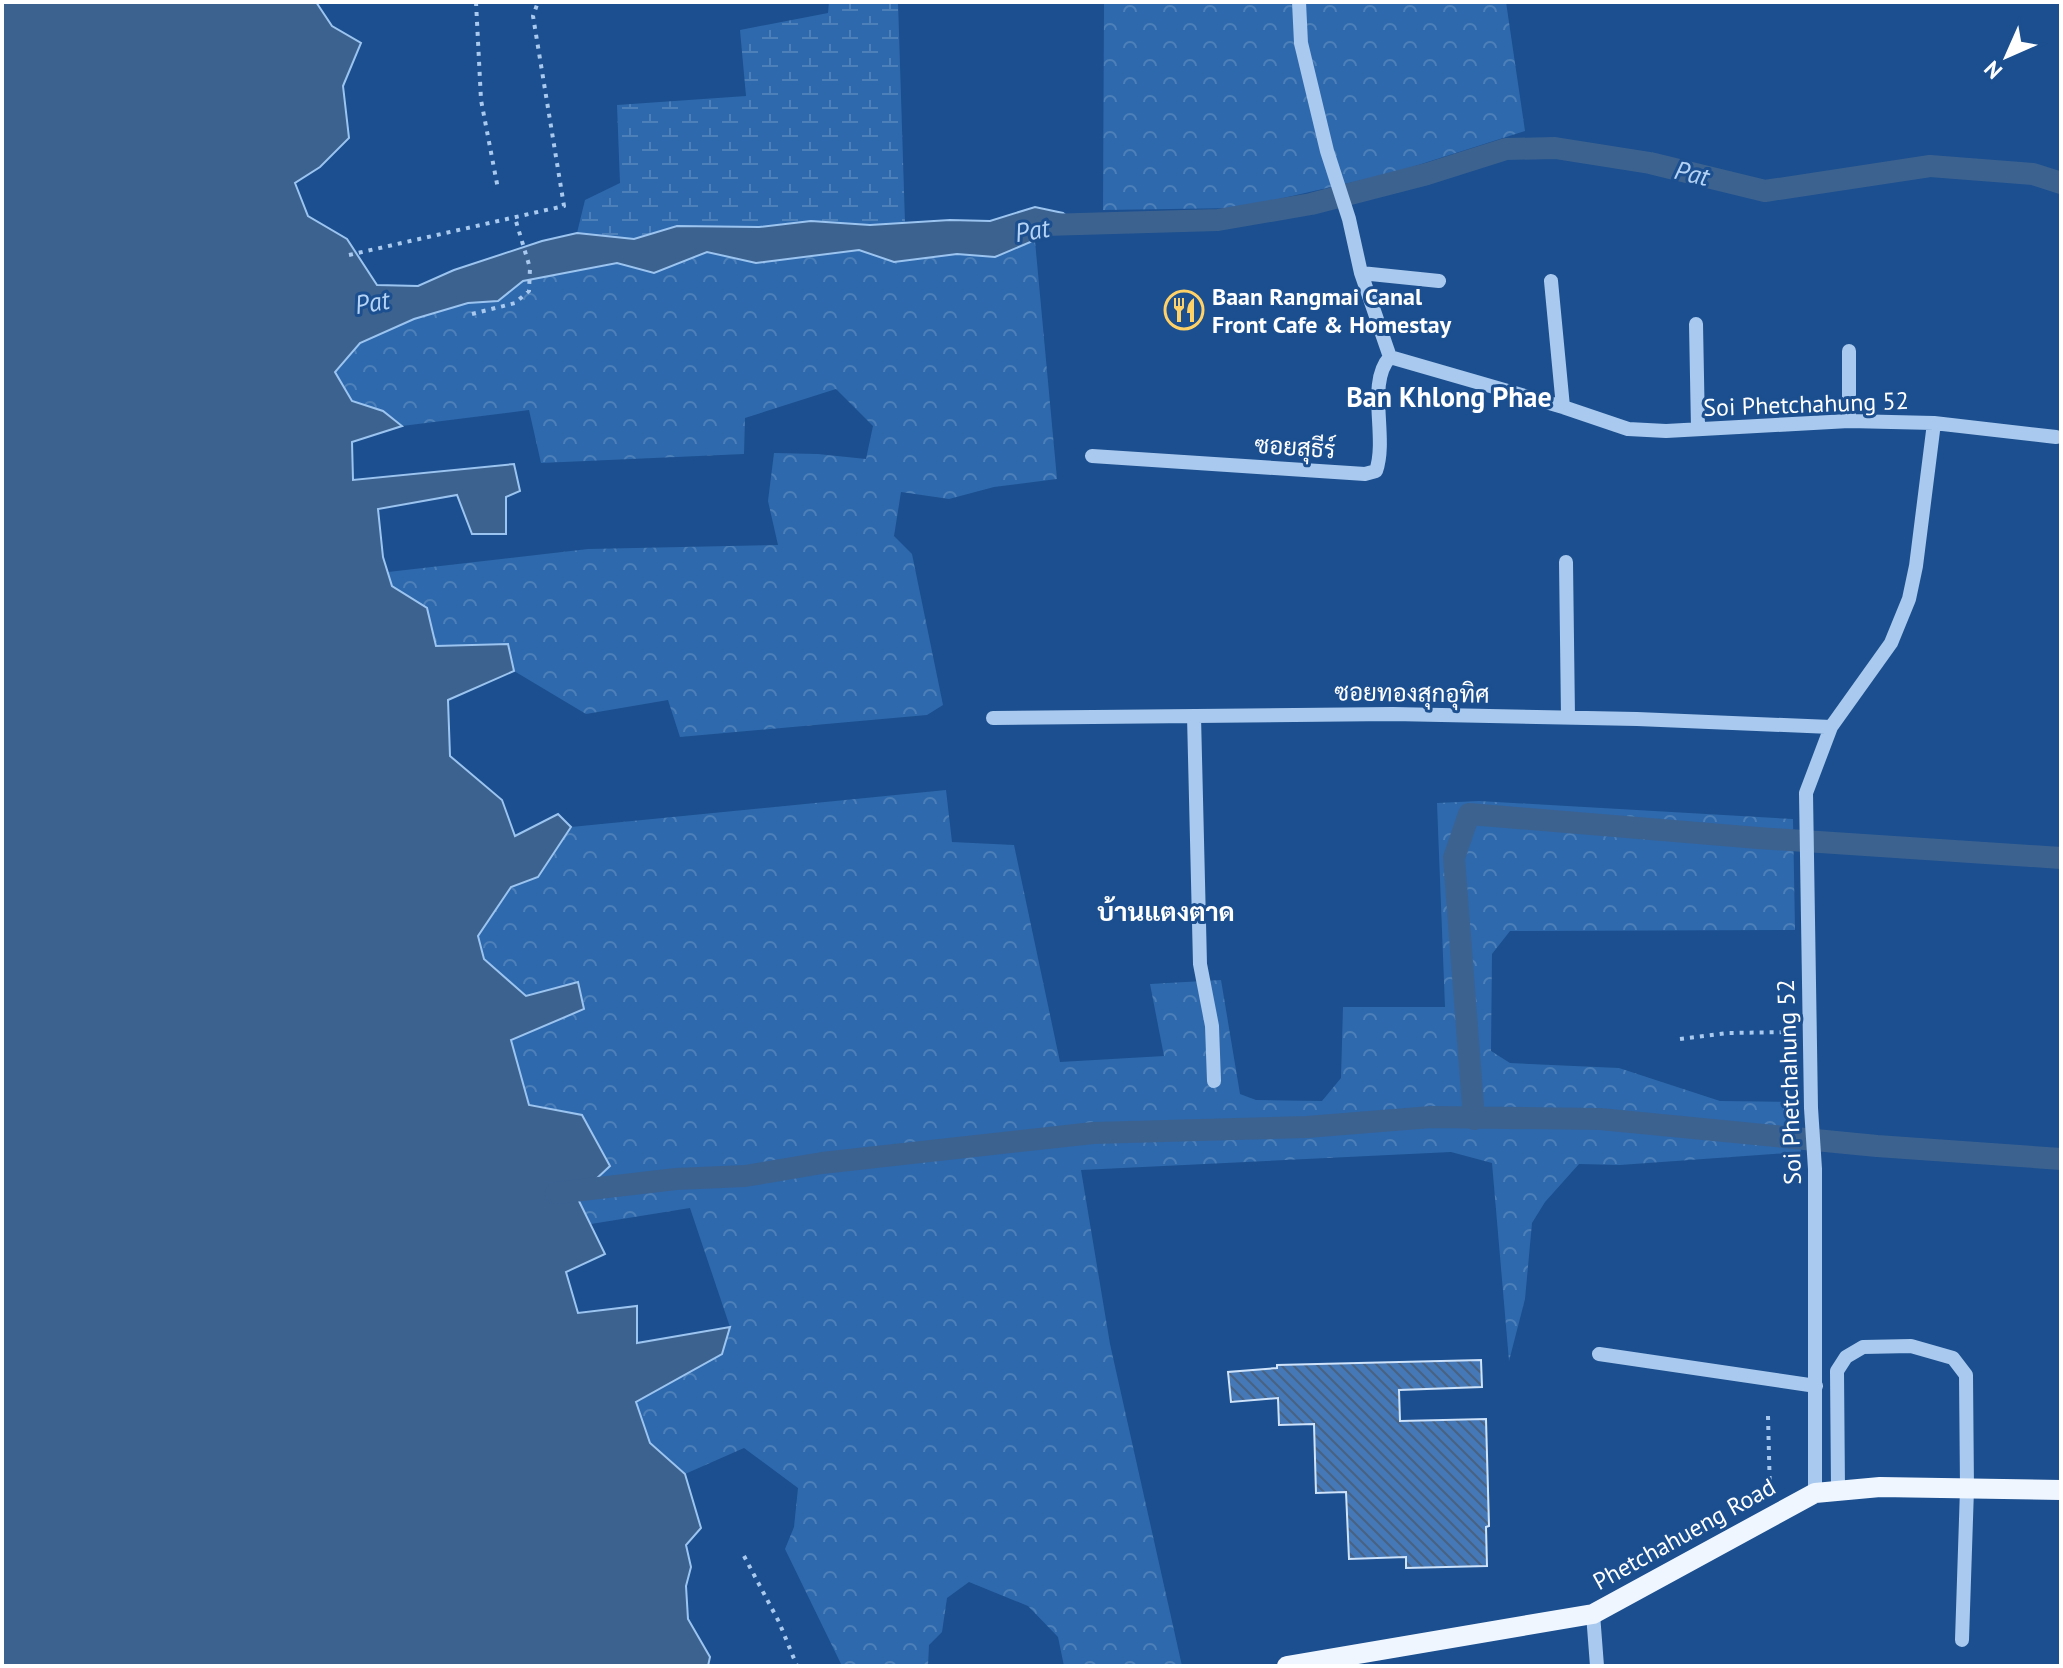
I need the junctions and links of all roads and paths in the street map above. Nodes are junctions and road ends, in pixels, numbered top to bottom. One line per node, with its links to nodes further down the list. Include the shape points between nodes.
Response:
1 (476, 2): 4 (path, via 481,100)
2 (538, 2): 5 (path, via 533,16 564,206)
3 (1299, 2): 7 (street, via 1301,43)
4 (498, 189)
5 (515, 217): 6 (path); 10 (path, via 530,268 529,291 515,303)
6 (349, 255)
7 (1361, 273): 8 (street); 13 (street)
8 (1439, 281)
9 (1551, 281): 14 (street)
10 (472, 314)
11 (1696, 324): 17 (street)
12 (1849, 351): 15 (street)
13 (1390, 357): 14 (street, Soi Phetchahung 52); 19 (street, ซอยสุธีร์, via 1380,370 1376,471)
14 (1563, 407): 17 (street, Soi Phetchahung 52, via 1628,429)
15 (1849, 421): 16 (street, Soi Phetchahung 52); 17 (street, Soi Phetchahung 52)
16 (1934, 423): 18 (street); 24 (street, Soi Phetchahung 52, via 1909,599 1891,643)
17 (1698, 429)
18 (2056, 437)
19 (1092, 456)
20 (1566, 562): 22 (street)
21 (1194, 716): 22 (street, ซอยทองสุกอุทิศ); 23 (street, ซอยทองสุกอุทิศ); 27 (street, via 1200,964 1212,1026)
22 (1568, 717): 24 (street, ซอยทองสุกอุทิศ)
23 (993, 718)
24 (1831, 727): 25 (street, Soi Phetchahung 52, via 1806,796)
25 (1809, 1032): 26 (path); 29 (street, Soi Phetchahung 52)
26 (1680, 1039)
27 (1214, 1081)
28 (1599, 1354): 29 (street)
29 (1816, 1386): 34 (street, Soi Phetchahung 52)
30 (1768, 1416): 35 (path)
31 (1838, 1489): 32 (main road, Phetchahueng Road); 32 (street, via 1837,1371 1846,1357 1863,1347 1895,1346 1953,1358 1966,1375); 34 (main road, Phetchahueng Road)
32 (1967, 1489): 33 (main road, Phetchahueng Road); 38 (street)
33 (2061, 1490)
34 (1815, 1493): 35 (main road, Phetchahueng Road)
35 (1771, 1517): 37 (main road, Phetchahueng Road)
36 (744, 1556): 39 (path)
37 (1593, 1614): 40 (main road, Phetchahueng Road); 41 (street)
38 (1962, 1640)
39 (797, 1666)
40 (1287, 1666)
41 (1597, 1666)

